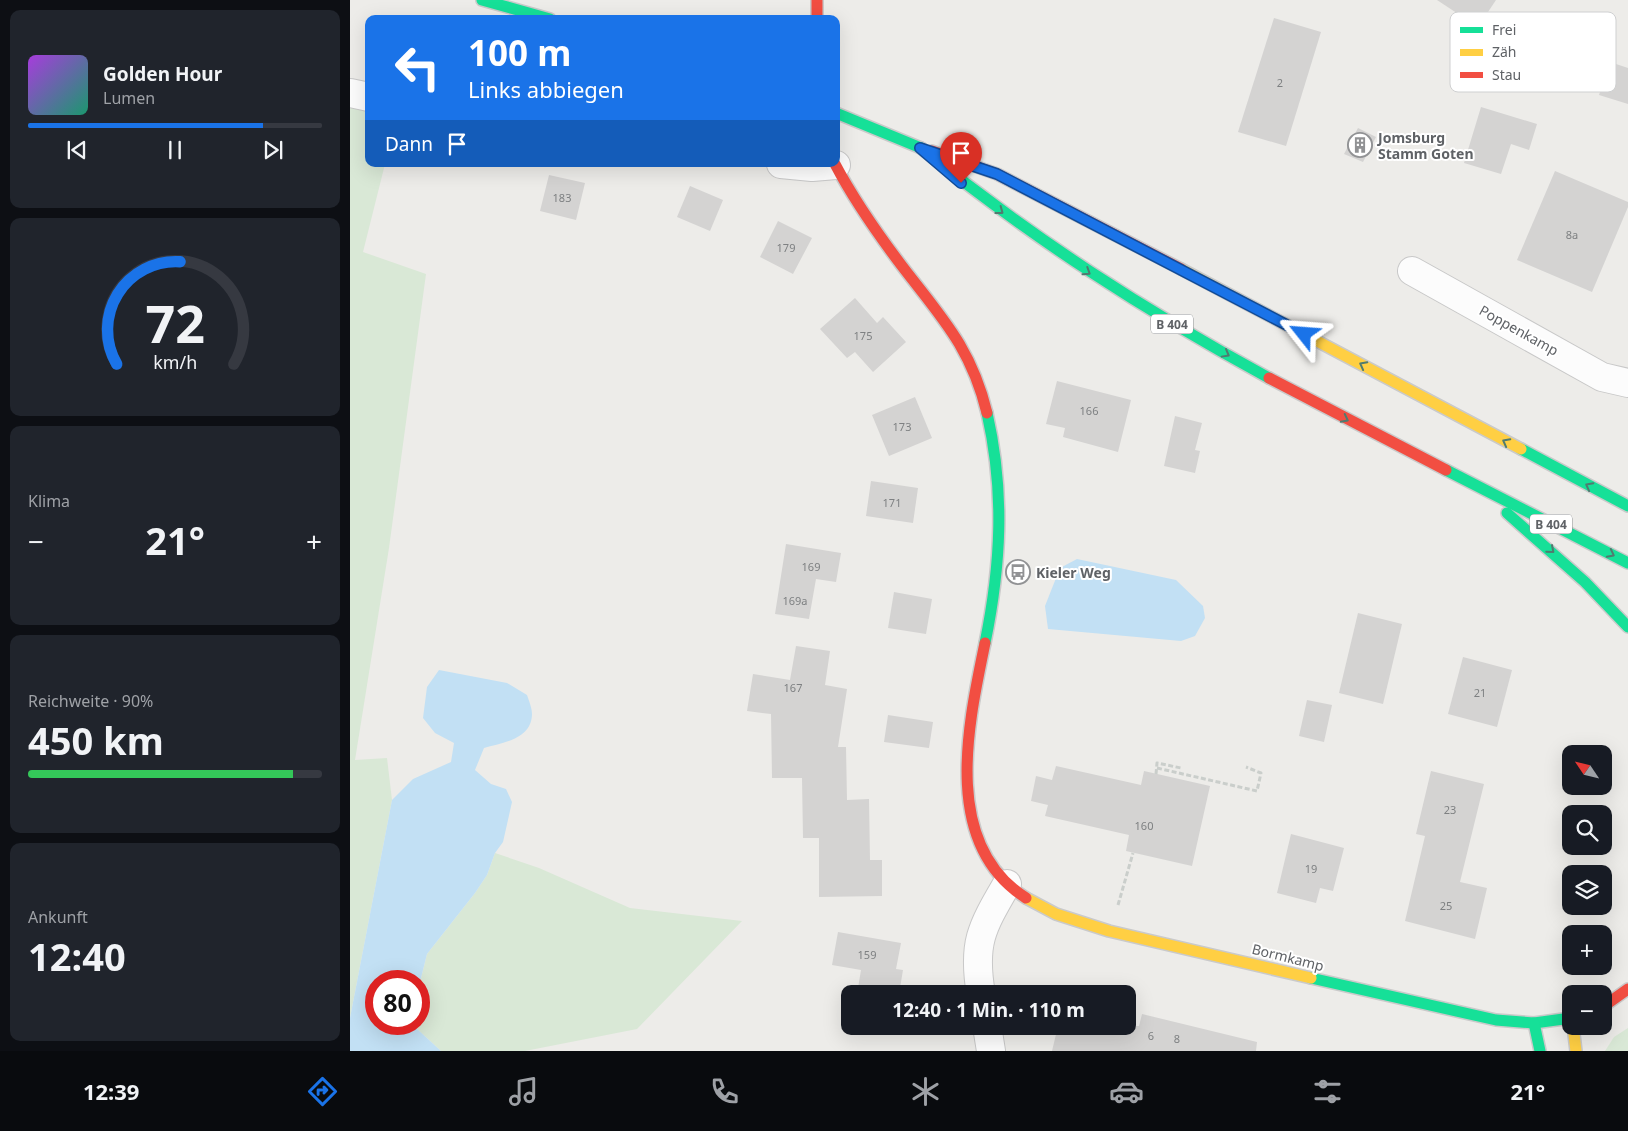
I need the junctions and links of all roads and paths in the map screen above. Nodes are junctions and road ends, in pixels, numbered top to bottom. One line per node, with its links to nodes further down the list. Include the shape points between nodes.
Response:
1 (482, 0): 3 (main road)
2 (817, 0): 4 (main road)
3 (536, 15)
4 (817, 15)
5 (350, 93): 6 (street)
6 (365, 96)
7 (840, 114): 8 (main road, B 404)
8 (920, 148): 12 (main road, B 404, one-way to 12, via 961,183 1046,245 1120,293 1302,397); 13 (main road, B 404, one-way to 8, via 997,174)
9 (838, 167): 21 (main road, via 866,218 959,340 983,400 997,496 998,564 993,608 974,702 966,795 972,824 986,858)
10 (1412, 271): 11 (street, Poppenkamp, via 1602,376)
11 (1628, 383)
12 (1474, 484): 14 (main road, B 404, one-way to 14); 15 (main road, one-way to 15, via 1579,575)
13 (1628, 506)
14 (1628, 563)
15 (1628, 626)
16 (1246, 767): 17 (path, via 1261,773 1257,791)
17 (1157, 768): 18 (path, via 1157,763); 19 (path)
18 (1181, 768)
19 (1156, 774)
20 (1133, 853): 22 (path)
21 (1007, 884): 22 (main road, Bormkamp, via 1040,906); 23 (street, via 981,932 977,974)
22 (1109, 931): 27 (main road, Bormkamp, via 1449,1011)
23 (979, 985)
24 (1628, 989): 25 (main road)
25 (1612, 1000)
26 (1562, 1019): 27 (main road, Bormkamp)
27 (1534, 1023): 31 (main road)
28 (988, 1035): 30 (street)
29 (1574, 1035): 32 (main road)
30 (991, 1051)
31 (1540, 1051)
32 (1576, 1051)

